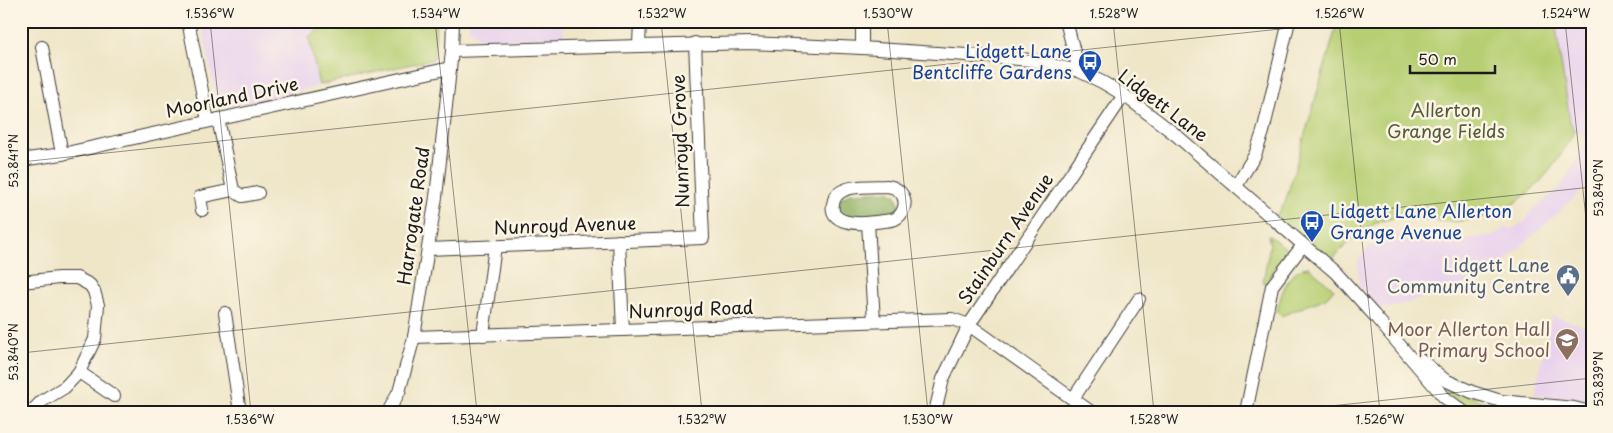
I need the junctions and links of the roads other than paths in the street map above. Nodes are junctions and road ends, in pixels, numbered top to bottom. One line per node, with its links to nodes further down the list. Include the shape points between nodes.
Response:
1 (188, 21): 15 (street)
2 (453, 21): 11 (street, Harrogate Road)
3 (640, 21): 8 (street)
4 (862, 21): 10 (street)
5 (1066, 21): 13 (street)
6 (1289, 21): 18 (street, via 1263,132 1255,155)
7 (695, 43): 8 (street, Lidgett Lane); 10 (street, Lidgett Lane, via 750,42); 23 (street, Nunroyd Grove)
8 (639, 45): 11 (street, Lidgett Lane)
9 (42, 48): 16 (street)
10 (862, 48): 13 (street, Lidgett Lane, via 1030,60)
11 (452, 51): 12 (street, Harrogate Road)
12 (450, 68): 15 (street, Moorland Drive); 27 (street, Harrogate Road)
13 (1079, 72): 14 (street, Lidgett Lane)
14 (1124, 96): 18 (street, Lidgett Lane); 32 (street, Stainburn Avenue)
15 (213, 120): 16 (street, Moorland Drive); 19 (street)
16 (62, 154): 17 (street, Moorland Drive)
17 (21, 160)
18 (1236, 186): 25 (street, Lidgett Lane)
19 (233, 190): 20 (street, via 242,196); 21 (street, via 200,197)
20 (258, 193)
21 (202, 210)
22 (868, 223): 22 (street, via 858,224 838,218 833,202 838,192 877,186 898,190 904,199 900,215); 31 (street)
23 (703, 238): 24 (street, Nunroyd Avenue)
24 (619, 241): 26 (street, Nunroyd Avenue); 33 (street)
25 (1303, 245): 36 (street, Lidgett Lane, via 1336,273); 45 (street, via 1272,286)
26 (495, 246): 27 (street, Nunroyd Avenue); 34 (street)
27 (428, 249): 35 (street, Harrogate Road)
28 (21, 282): 37 (street, via 77,278 94,291 98,305 95,339)
29 (1139, 299): 39 (street)
30 (225, 314): 41 (street)
31 (874, 321): 32 (street, Nunroyd Road, via 952,318); 33 (street, Nunroyd Road)
32 (969, 325): 39 (street, Nunroyd Road); 43 (street, Stainburn Avenue, via 943,379)
33 (623, 330): 34 (street, Nunroyd Road)
34 (483, 335): 35 (street, Nunroyd Road)
35 (414, 337): 42 (street, Harrogate Road, via 399,392)
36 (1395, 339): 46 (street, Lidgett Lane, via 1444,397); 47 (street, Lidgett Lane, via 1445,380 1472,392 1501,401)
37 (79, 372): 38 (street); 40 (street)
38 (114, 396)
39 (1073, 399): 44 (street, Nunroyd Road)
40 (31, 412)
41 (240, 412)
42 (388, 412)
43 (935, 412)
44 (1091, 412)
45 (1246, 412)
46 (1464, 412)
47 (1591, 412)

